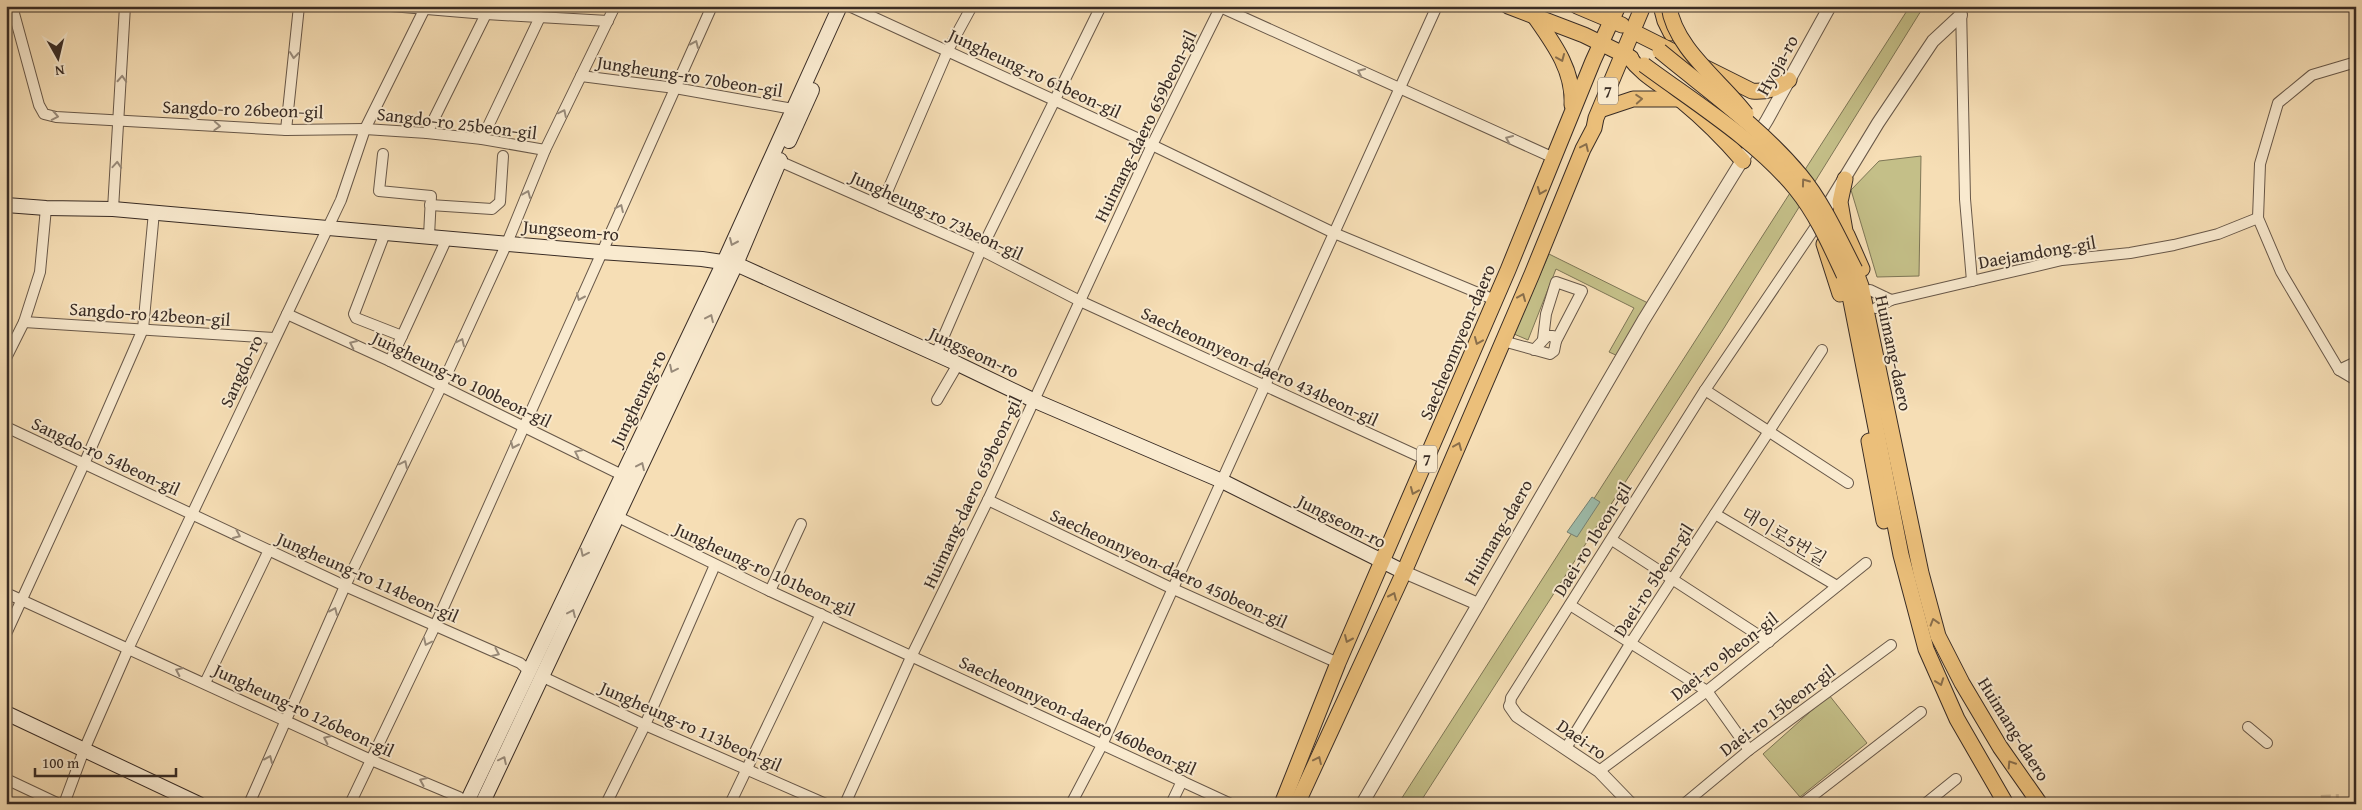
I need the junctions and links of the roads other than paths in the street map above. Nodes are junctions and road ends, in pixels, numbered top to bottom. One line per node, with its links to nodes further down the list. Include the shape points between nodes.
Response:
1 (12, 6): 41 (street, Sangdo-ro 26beon-gil, one-way to 41, via 44,114)
2 (125, 6): 41 (street, one-way to 2)
3 (299, 6): 43 (street, one-way to 43)
4 (391, 6): 19 (street)
5 (615, 6): 25 (street, Jungseom-ro)
6 (712, 6): 34 (street, one-way to 6)
7 (840, 6): 38 (main road, Jungheung-ro)
8 (849, 6): 28 (street, Jungheung-ro 61beon-gil); 52 (main road, Jungheung-ro)
9 (972, 6): 28 (street)
10 (1101, 6): 37 (street)
11 (1437, 6): 35 (street)
12 (1508, 6): 24 (main road, Huimang-daero)
13 (1577, 6): 21 (main road, Huimang-daero)
14 (1643, 6): 26 (main road, 7)
15 (1661, 6): 30 (main road, via 1665,21)
16 (1669, 6): 46 (main road, bridge, via 1674,24 1690,52 1721,84)
17 (1830, 6): 33 (street, Hyoja-ro)
18 (1220, 7): 35 (street, one-way to 18); 47 (street, Huimang-daero 659beon-gil)
19 (426, 8): 22 (street); 42 (street, Sangdo-ro)
20 (1961, 11): 54 (street, via 1933,42 1878,122); 76 (street, Daejamdong-gil, via 1965,199)
21 (1616, 13): 26 (main road, Huimang-daero); 27 (main road, Saecheonnyeon-daero / 7)
22 (486, 14): 23 (street); 44 (street)
23 (540, 17): 25 (street); 45 (street)
24 (1535, 17): 27 (main road, Huimang-daero); 40 (main road, one-way to 40, via 1559,52 1566,70 1573,91)
25 (608, 21): 32 (street, Jungseom-ro)
26 (1636, 33): 29 (main road, 7); 30 (main road); 46 (main road, Huimang-daero, bridge)
27 (1602, 44): 29 (main road, Huimang-daero); 40 (main road, Saecheonnyeon-daero / 7)
28 (948, 50): 37 (street, Jungheung-ro 61beon-gil); 57 (street)
29 (1626, 55): 36 (main road, via 1641,72); 39 (main road, 7); 75 (main road, Huimang-daero, bridge, via 1766,156 1796,189)
30 (1685, 58): 33 (main road, via 1752,91 1776,89)
31 (2356, 62): 62 (street, via 2312,76 2278,103 2260,164)
32 (582, 76): 34 (street, Jungheung-ro 70beon-gil); 48 (street, Jungseom-ro, one-way to 32)
33 (1789, 80): 46 (street, Hyoja-ro)
34 (675, 88): 38 (street, Jungheung-ro 70beon-gil); 73 (street, one-way to 34)
35 (1399, 90): 51 (street, one-way to 35); 67 (street)
36 (1680, 99): 39 (main road, one-way to 36, via 1633,99); 53 (main road, via 1717,131)
37 (1055, 101): 47 (street, Jungheung-ro 61beon-gil); 72 (street)
38 (793, 109): 74 (main road, Jungheung-ro, one-way to 74)
39 (1600, 110): 88 (main road, 7, one-way to 39)
40 (1572, 114): 51 (main road, Saecheonnyeon-daero / 7)
41 (120, 121): 43 (street, Sangdo-ro 26beon-gil, one-way to 43); 60 (street, one-way to 41)
42 (365, 128): 43 (street, Sangdo-ro 26beon-gil); 44 (street, Sangdo-ro 25beon-gil); 65 (street, Sangdo-ro, via 341,200)
43 (286, 130)
44 (427, 133): 45 (street, Sangdo-ro 25beon-gil)
45 (482, 139): 48 (street, Sangdo-ro 25beon-gil)
46 (1760, 139): 53 (street, Huimang-daero); 75 (main road, Huimang-daero, one-way to 46, bridge, via 1822,205 1800,175)
47 (1152, 145): 67 (street, Jungheung-ro 61beon-gil); 80 (street, Huimang-daero 659beon-gil)
48 (546, 150): 71 (street, Jungseom-ro, one-way to 48)
49 (383, 154): 56 (street, via 379,191 431,196)
50 (503, 156): 56 (street, via 500,202 492,209)
51 (1554, 158): 78 (main road, Saecheonnyeon-daero / 7, one-way to 78)
52 (779, 161): 57 (street, Jungheung-ro 73beon-gil); 74 (main road, Jungheung-ro)
53 (1743, 161): 132 (street, Huimang-daero, via 1643,321)
54 (1845, 179): 58 (street); 68 (main road, via 1840,202)
55 (6, 205): 59 (main road, Jungseom-ro)
56 (430, 205): 69 (street)
57 (881, 206): 72 (street, Jungheung-ro 73beon-gil)
58 (1826, 207): 63 (main road, via 1832,210); 64 (main road, via 1820,206 1812,214)
59 (46, 208): 60 (main road, Jungseom-ro); 83 (street, via 40,272)
60 (113, 209): 61 (main road, Jungseom-ro)
61 (154, 212): 65 (main road, Jungseom-ro); 84 (street)
62 (2258, 218): 76 (street, Daejamdong-gil, via 2218,234 2174,245 2062,260); 97 (street, via 2281,272)
63 (1835, 220): 64 (main road, via 1826,229); 68 (main road)
64 (1817, 227): 101 (street, Daei-ro 1beon-gil); 120 (main road, via 1856,347 1874,471 1889,544)
65 (327, 228): 66 (main road, Jungseom-ro); 82 (street, Sangdo-ro)
66 (385, 233): 69 (main road, Jungseom-ro); 85 (street, via 354,314 356,318)
67 (1334, 233): 78 (street, Jungheung-ro 61beon-gil); 100 (street)
68 (1846, 235): 77 (main road)
69 (429, 236): 70 (main road, Jungseom-ro)
70 (447, 238): 71 (main road, Jungseom-ro); 85 (street)
71 (507, 243): 73 (main road, Jungseom-ro); 99 (street, Jungseom-ro, one-way to 71)
72 (981, 250): 80 (street, Jungheung-ro 73beon-gil); 92 (street)
73 (600, 252): 74 (main road, Jungseom-ro); 104 (street, one-way to 104)
74 (730, 263): 92 (main road, Jungseom-ro); 109 (main road, Jungheung-ro, one-way to 109); 113 (main road, Jungheung-ro, one-way to 74)
75 (1849, 273): 119 (main road, Huimang-daero, via 1861,286); 120 (main road, Huimang-daero, via 1853,311)
76 (1972, 281): 79 (street)
77 (1870, 290): 79 (street); 81 (main road)
78 (1496, 300): 107 (main road, Saecheonnyeon-daero / 7, one-way to 107)
79 (1891, 300): 81 (street)
80 (1080, 301): 100 (street, Saecheonnyeon-daero 434beon-gil); 103 (street, Huimang-daero 659beon-gil)
81 (1876, 308): 119 (main road, via 1920,532)
82 (287, 314): 86 (street, Sangdo-ro); 94 (street, Jungheung-ro 100beon-gil, one-way to 82)
83 (24, 322): 84 (street, Sangdo-ro 42beon-gil); 93 (street)
84 (143, 329): 86 (street, Sangdo-ro 42beon-gil); 108 (street)
85 (402, 336): 94 (street)
86 (274, 338): 115 (street, Sangdo-ro)
87 (1543, 339): 89 (street, via 1552,336); 89 (street, via 1546,314 1556,282 1582,291); 90 (street)
88 (1503, 341): 90 (street); 124 (main road, 7, one-way to 88)
89 (1556, 341): 90 (street, via 1550,354)
90 (1534, 350)
91 (1822, 350): 106 (street, Daei-ro 5beon-gil)
92 (936, 354): 96 (main road, Jungseom-ro)
93 (6, 358)
94 (390, 361): 99 (street, Jungheung-ro 100beon-gil)
95 (2356, 362): 97 (street)
96 (958, 364): 102 (street); 103 (main road, Jungseom-ro)
97 (2339, 370): 98 (street)
98 (2356, 380)
99 (441, 386): 104 (street, Jungheung-ro 100beon-gil); 126 (street, Jungseom-ro, one-way to 99)
100 (1264, 387): 107 (street, Saecheonnyeon-daero 434beon-gil); 110 (street)
101 (1705, 390): 106 (street); 117 (street, Daei-ro 1beon-gil)
102 (937, 400)
103 (1033, 400): 110 (main road, Jungseom-ro); 112 (street, Huimang-daero 659beon-gil)
104 (523, 425): 109 (street, Jungheung-ro 100beon-gil, one-way to 104); 135 (street, one-way to 135)
105 (6, 427): 108 (street, Sangdo-ro 54beon-gil)
106 (1769, 431): 111 (street); 114 (street, Daei-ro 5beon-gil)
107 (1427, 460): 121 (main road, Saecheonnyeon-daero / 7, one-way to 121)
108 (84, 464): 115 (street, Sangdo-ro 54beon-gil); 131 (street)
109 (622, 475): 113 (main road, Jungheung-ro)
110 (1222, 481): 121 (main road, Jungseom-ro); 128 (street)
111 (1848, 483)
112 (988, 500): 128 (street, Saecheonnyeon-daero 450beon-gil); 141 (street, Huimang-daero 659beon-gil)
113 (611, 513): 123 (street, Jungheung-ro 101beon-gil); 143 (main road, Jungheung-ro, one-way to 143); 144 (main road, Jungheung-ro, one-way to 113)
114 (1715, 514): 125 (street, Daei-ro 5beon-gil); 127 (street, 대이로5번길)
115 (192, 515): 118 (street, Jungheung-ro 114beon-gil, one-way to 118); 140 (street, Sangdo-ro)
116 (801, 524): 129 (street)
117 (1612, 540): 125 (street); 133 (street, Daei-ro 1beon-gil)
118 (269, 550): 126 (street, Jungheung-ro 114beon-gil); 145 (street)
119 (1917, 553): 186 (main road, Huimang-daero, one-way to 119, via 2000,747 1938,636)
120 (1901, 555): 185 (main road, Huimang-daero, one-way to 185, via 1926,649 1946,697)
121 (1383, 562): 124 (main road, Jungseom-ro); 142 (main road, Saecheonnyeon-daero / 7, one-way to 142)
122 (1866, 563): 127 (street, Daei-ro 9beon-gil)
123 (716, 565): 129 (street, Jungheung-ro 101beon-gil); 151 (street)
124 (1404, 572): 132 (street); 179 (main road, 7, one-way to 124)
125 (1673, 581): 137 (street); 138 (street, Daei-ro 5beon-gil)
126 (345, 586): 135 (street, Jungheung-ro 114beon-gil); 150 (street, Jungseom-ro, one-way to 126)
127 (1837, 586): 137 (street, Daei-ro 9beon-gil)
128 (1173, 589): 142 (street, Saecheonnyeon-daero 450beon-gil); 154 (street)
129 (770, 591): 134 (street, Jungheung-ro 101beon-gil)
130 (6, 593): 131 (street, Jungheung-ro 126beon-gil)
131 (21, 600): 136 (street); 140 (street, Jungheung-ro 126beon-gil)
132 (1478, 604): 180 (street)
133 (1570, 605): 138 (street); 147 (street, Daei-ro 1beon-gil, via 1511,698)
134 (821, 614): 141 (street, Jungheung-ro 101beon-gil); 159 (street)
135 (435, 626): 143 (street, Jungheung-ro 114beon-gil, one-way to 143, via 520,663); 158 (street, one-way to 158)
136 (6, 634)
137 (1769, 642): 146 (street, Daei-ro 9beon-gil)
138 (1630, 644): 146 (street); 155 (street, Daei-ro 5beon-gil)
139 (1891, 645): 157 (street, Daei-ro 15beon-gil)
140 (129, 647): 145 (street, Jungheung-ro 126beon-gil, one-way to 140); 156 (street, Sangdo-ro)
141 (912, 655): 154 (street, Saecheonnyeon-daero 460beon-gil); 174 (street, Huimang-daero 659beon-gil)
142 (1338, 663): 178 (main road, Saecheonnyeon-daero / 7)
143 (528, 670): 164 (main road, Jungheung-ro)
144 (543, 677): 151 (street, Jungheung-ro 113beon-gil); 170 (main road, Jungheung-ro, one-way to 144)
145 (205, 682): 150 (street, Jungheung-ro 126beon-gil)
146 (1707, 691): 157 (street); 160 (street, Daei-ro 9beon-gil)
147 (1510, 706): 155 (street, Daei-ro, via 1517,716)
148 (1921, 712): 183 (street)
149 (6, 713): 156 (main road)
150 (286, 721): 158 (street, Jungheung-ro 126beon-gil, one-way to 150); 168 (street, Jungseom-ro, one-way to 150)
151 (645, 725): 159 (street, Jungheung-ro 113beon-gil); 171 (street)
152 (2248, 727): 153 (street)
153 (2267, 743)
154 (1102, 745): 163 (street, Saecheonnyeon-daero 460beon-gil); 175 (street)
155 (1566, 748): 160 (street, Daei-ro)
156 (84, 750): 166 (street, Sangdo-ro); 167 (main road)
157 (1748, 750): 182 (street, Daei-ro 15beon-gil)
158 (371, 760): 164 (street, Jungheung-ro 126beon-gil, one-way to 158, via 460,796); 169 (street)
159 (745, 768): 172 (street); 173 (street, Jungheung-ro 113beon-gil)
160 (1599, 771): 181 (street, Daei-ro)
161 (6, 779): 165 (street)
162 (1956, 779): 184 (street)
163 (1182, 781): 176 (street); 177 (street, Saecheonnyeon-daero 460beon-gil)
164 (466, 803)
165 (59, 804)
166 (64, 804)
167 (199, 804)
168 (249, 804)
169 (350, 804)
170 (482, 804)
171 (606, 804)
172 (730, 804)
173 (826, 804)
174 (845, 804)
175 (1071, 804)
176 (1171, 804)
177 (1231, 804)
178 (1282, 804)
179 (1297, 804)
180 (1362, 804)
181 (1630, 804)
182 (1684, 804)
183 (1802, 804)
184 (1925, 804)
185 (2006, 804)
186 (2040, 804)

